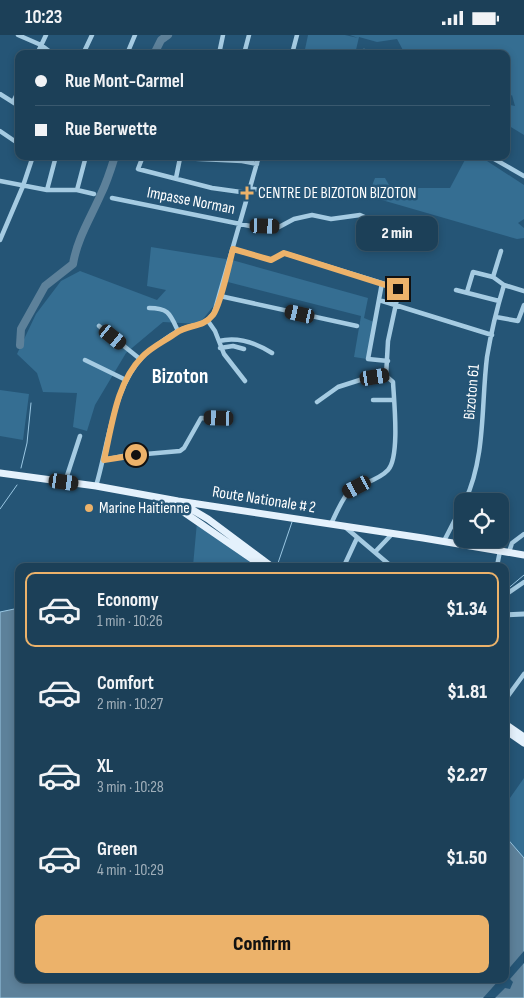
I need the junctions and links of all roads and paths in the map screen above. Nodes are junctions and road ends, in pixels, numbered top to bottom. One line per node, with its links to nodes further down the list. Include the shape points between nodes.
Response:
1 (18, 35): 8 (street)
2 (46, 35): 8 (street)
3 (92, 35): 11 (street)
4 (135, 35): 12 (street)
5 (223, 35): 13 (street)
6 (249, 35): 14 (street)
7 (297, 35): 15 (street)
8 (41, 45): 9 (street); 10 (street)
9 (39, 50)
10 (48, 50)
11 (85, 50)
12 (129, 50)
13 (220, 50)
14 (245, 50)
15 (293, 50)
16 (0, 94): 18 (street)
17 (15, 97): 18 (street)
18 (12, 102): 19 (street)
19 (15, 104)
20 (0, 131): 21 (street)
21 (15, 142)
22 (32, 160): 34 (street)
23 (55, 160): 36 (street)
24 (85, 160): 37 (street)
25 (141, 160): 32 (street, via 138,169)
26 (180, 160): 32 (street)
27 (217, 160): 30 (street)
28 (258, 160): 30 (street)
29 (497, 160): 31 (street)
30 (257, 164): 35 (street)
31 (524, 176)
32 (176, 178): 39 (street)
33 (0, 181): 34 (street)
34 (23, 186): 36 (street); 43 (street)
35 (250, 188): 39 (street); 40 (street)
36 (47, 190): 37 (street)
37 (77, 190): 38 (street)
38 (94, 193)
39 (248, 193): 44 (street)
40 (285, 195)
41 (112, 198): 44 (street, Impasse Norman)
42 (0, 222): 43 (street)
43 (7, 223): 46 (street)
44 (239, 223): 45 (street, Impasse Norman, via 279,227 312,215 331,219 360,215); 47 (street)
45 (380, 224)
46 (0, 240)
47 (233, 249): 50 (street, via 271,260 284,253); 55 (street)
48 (501, 251): 49 (street)
49 (493, 277): 51 (street); 54 (street, via 473,272)
50 (382, 283): 56 (street); 58 (street, via 398,289)
51 (504, 285): 53 (street); 57 (street, Bizoton 61)
52 (456, 290): 54 (street)
53 (524, 291)
54 (467, 293): 57 (street)
55 (220, 296): 62 (street); 64 (street)
56 (379, 300): 58 (street); 73 (street, via 368,359)
57 (499, 301): 61 (street, Bizoton 61)
58 (396, 304): 66 (street); 73 (street, via 388,341)
59 (524, 305): 61 (street, via 518,321)
60 (149, 308): 65 (street, via 166,310)
61 (496, 317): 66 (street, Bizoton 61)
62 (208, 321): 65 (street); 67 (street)
63 (99, 326): 71 (street)
64 (357, 326)
65 (178, 331): 71 (street)
66 (492, 335): 86 (street, Bizoton 61, via 481,440)
67 (219, 341): 68 (street); 70 (street, via 240,339)
68 (220, 348): 69 (street); 76 (street)
69 (244, 349)
70 (272, 353)
71 (140, 359): 75 (street)
72 (84, 360): 75 (street)
73 (388, 361): 74 (street)
74 (386, 376): 78 (street, via 393,382); 79 (street, via 338,387)
75 (126, 380): 82 (street)
76 (245, 381)
77 (373, 400): 78 (street)
78 (394, 400): 92 (street, via 395,442 390,466 387,471 348,492)
79 (317, 402)
80 (229, 419): 82 (street, via 201,418 180,451)
81 (80, 436): 84 (street)
82 (104, 460): 85 (street)
83 (0, 473): 84 (main road, Route Nationale # 2)
84 (64, 482): 85 (main road, Route Nationale # 2)
85 (96, 486): 87 (main road, Route Nationale # 2)
86 (468, 493)
87 (164, 499): 88 (main road, Route Nationale # 2); 102 (main road)
88 (178, 501): 89 (main road, Route Nationale # 2); 90 (main road)
89 (214, 505): 90 (main road, via 209,508); 92 (main road, Route Nationale # 2)
90 (208, 519): 103 (main road)
91 (454, 521): 97 (street)
92 (332, 525): 93 (main road, Route Nationale # 2)
93 (344, 527): 94 (main road, Route Nationale # 2); 96 (street)
94 (393, 533): 97 (main road, Route Nationale # 2); 99 (street)
95 (524, 534): 100 (street, via 512,543)
96 (357, 538): 99 (street); 104 (street)
97 (444, 541): 98 (main road, Route Nationale # 2)
98 (500, 551): 100 (main road, Route Nationale # 2); 106 (street)
99 (375, 552): 105 (street)
100 (509, 552): 101 (main road, Route Nationale # 2)
101 (524, 555)
102 (263, 563)
103 (264, 563)
104 (345, 563)
105 (388, 563)
106 (498, 563)
107 (524, 582): 108 (street)
108 (509, 592)
109 (524, 614): 110 (street)
110 (509, 615)
111 (524, 675): 112 (street)
112 (509, 694)
113 (509, 726): 115 (main road)
114 (509, 733): 116 (main road)
115 (524, 737)
116 (524, 743)

